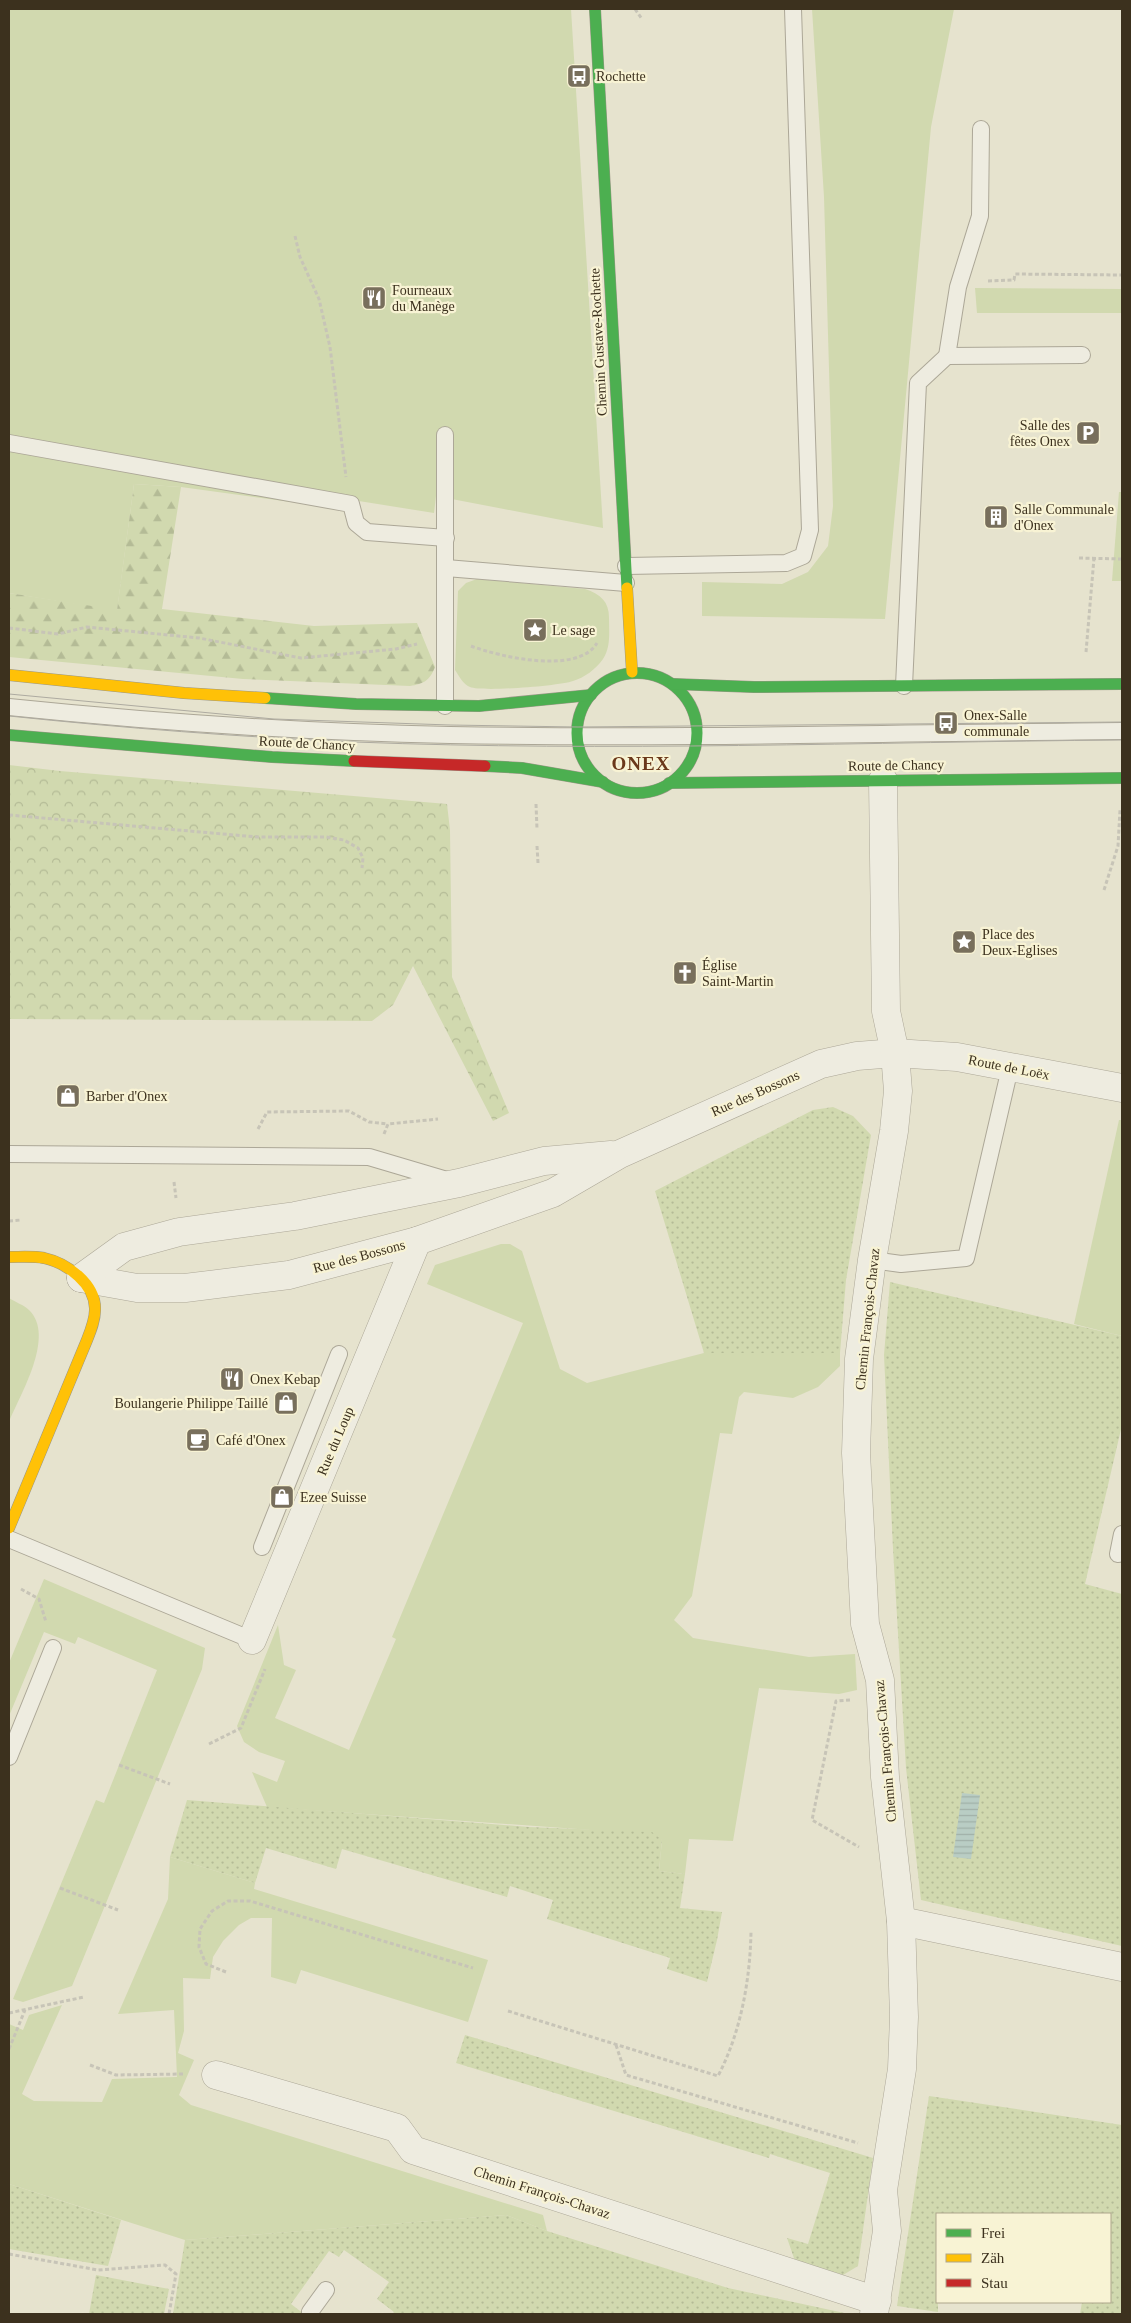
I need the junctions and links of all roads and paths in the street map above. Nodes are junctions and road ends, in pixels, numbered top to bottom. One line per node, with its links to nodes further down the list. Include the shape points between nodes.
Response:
1 (595, 9): 18 (main road, Chemin Gustave-Rochette)
2 (635, 9): 4 (path)
3 (793, 9): 18 (lane, via 810,530 803,556 786,563)
4 (642, 19)
5 (981, 129): 8 (lane, via 980,216)
6 (295, 236): 13 (path, via 300,257 319,299 330,347 342,457)
7 (1122, 275): 8 (path, via 1015,274 1014,280)
8 (960, 281): 10 (lane)
9 (1082, 355): 10 (lane)
10 (947, 356): 29 (lane, via 918,383)
11 (445, 435): 14 (lane)
12 (9, 443): 13 (lane)
13 (351, 504): 14 (lane, via 356,523 367,532)
14 (446, 538): 19 (lane)
15 (1079, 558): 16 (path)
16 (1094, 558): 17 (path); 24 (path)
17 (1122, 559)
18 (626, 566): 20 (main road, Chemin Gustave-Rochette)
19 (446, 568): 20 (lane); 23 (lane)
20 (626, 583): 25 (main road, Chemin Gustave-Rochette)
21 (9, 628): 23 (path, via 58,634 87,627 199,638 300,658 396,649)
22 (601, 636): 23 (path, via 592,651 578,659 543,661 495,655)
23 (445, 637): 31 (lane)
24 (1086, 660)
25 (632, 672): 27 (main road, via 660,677); 30 (main road, via 616,676)
26 (9, 675): 31 (main road, via 266,699)
27 (673, 684): 29 (main road); 35 (main road, via 692,709)
28 (1122, 684): 29 (main road)
29 (904, 686)
30 (591, 695): 31 (main road, via 479,706); 36 (main road, via 582,709)
31 (444, 706)
32 (9, 707): 36 (lane, via 274,728)
33 (1122, 731): 35 (lane)
34 (9, 735): 39 (main road, Route de Chancy, via 254,756 522,768)
35 (698, 735): 36 (lane); 40 (main road, via 691,759 682,773)
36 (577, 737): 39 (main road, via 584,760)
37 (1122, 778): 38 (main road, Route de Chancy)
38 (883, 780): 40 (main road, Route de Chancy); 50 (street, via 886,1011)
39 (603, 782): 40 (main road, via 628,792 643,792)
40 (669, 783)
41 (536, 800): 44 (path)
42 (1120, 813): 46 (path)
43 (9, 815): 48 (path, via 257,837 344,840 358,848 363,858)
44 (537, 829)
45 (538, 846): 47 (path)
46 (1120, 847): 49 (path)
47 (538, 863)
48 (362, 868)
49 (1104, 890)
50 (895, 1053): 51 (street, Route de Loëx, via 957,1057); 58 (street, Rue des Bossons, via 857,1056 821,1064); 66 (street, Chemin François-Chavaz, via 898,1091 894,1131)
51 (1010, 1068): 52 (street, Route de Loëx); 66 (lane, via 966,1258 901,1264)
52 (1122, 1088)
53 (438, 1120): 55 (path)
54 (368, 1122): 55 (path)
55 (388, 1124): 56 (path)
56 (381, 1140)
57 (9, 1154): 59 (lane, via 369,1158)
58 (620, 1154): 59 (street, Rue des Bossons, via 544,1161); 64 (street, Rue des Bossons, via 553,1193)
59 (459, 1183): 67 (street, Rue des Bossons, via 296,1216 179,1232 124,1247)
60 (175, 1190): 61 (path)
61 (176, 1198)
62 (21, 1220): 63 (path)
63 (9, 1221)
64 (417, 1241): 67 (street, Rue des Bossons, via 289,1275 185,1288 137,1288); 76 (street, Rue du Loup)
65 (9, 1257): 67 (main road, Rue des Bossons, via 50,1259)
66 (872, 1260): 78 (street, Chemin François-Chavaz, via 859,1359 856,1453 865,1624)
67 (81, 1278): 69 (main road, via 95,1307 93,1323)
68 (340, 1354): 72 (lane)
69 (9, 1528)
70 (1122, 1534): 73 (lane)
71 (9, 1539): 76 (lane)
72 (262, 1547)
73 (1118, 1554)
74 (21, 1589): 75 (path, via 39,1599)
75 (47, 1627)
76 (252, 1640)
77 (53, 1648): 79 (lane)
78 (880, 1680): 82 (street, Chemin François-Chavaz, via 885,1777); 82 (path, via 863,1681 864,1699 836,1701 812,1820 878,1858 878,1868)
79 (9, 1757)
80 (119, 1765): 81 (path)
81 (170, 1784)
82 (896, 1866): 85 (street, Chemin François-Chavaz)
83 (60, 1888): 84 (path)
84 (118, 1910)
85 (901, 1921): 87 (street); 98 (street, Chemin François-Chavaz, via 902,2069)
86 (751, 1932): 94 (path, via 750,1963 740,2015 729,2055 718,2076)
87 (1122, 1967)
88 (473, 1968): 89 (path, via 250,1901 228,1901 212,1911 200,1929 199,1948 206,1964)
89 (226, 1972)
90 (84, 1997): 91 (path)
91 (26, 2009): 93 (path); 95 (path)
92 (508, 2011): 94 (path)
93 (9, 2013)
94 (616, 2046): 98 (path, via 626,2075)
95 (9, 2049)
96 (90, 2064): 97 (path, via 116,2075)
97 (216, 2075): 101 (street, Chemin François-Chavaz, via 397,2128 413,2150)
98 (890, 2153): 101 (street, Chemin François-Chavaz, via 883,2190 887,2231)
99 (9, 2254): 102 (path, via 98,2270 165,2265 176,2274)
100 (326, 2290): 103 (lane)
101 (876, 2308)
102 (169, 2314)
103 (311, 2314)

